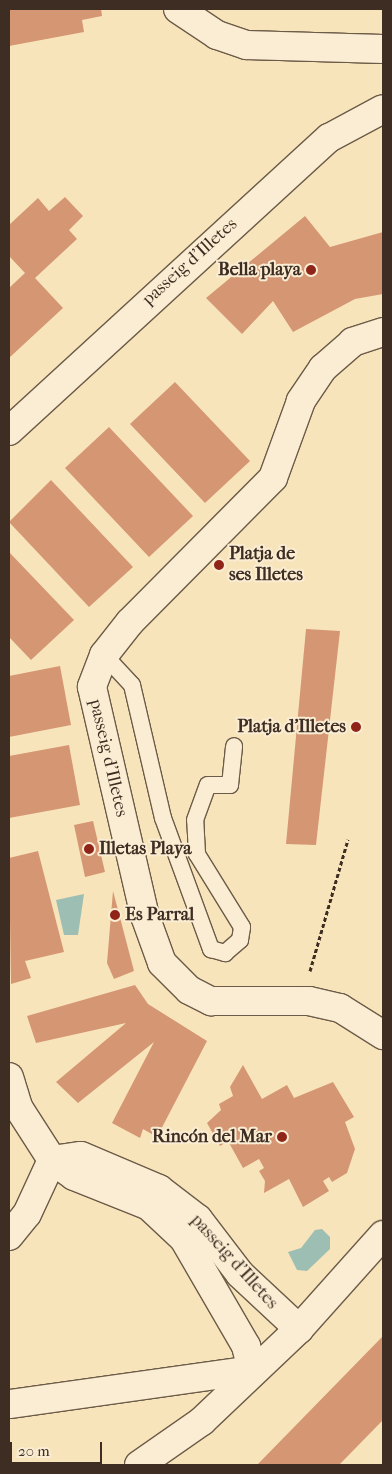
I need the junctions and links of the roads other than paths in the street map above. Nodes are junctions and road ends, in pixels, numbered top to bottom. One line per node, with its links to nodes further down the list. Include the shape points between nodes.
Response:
1 (178, 9): 2 (street, via 216,35 246,45)
2 (383, 49)
3 (383, 110): 5 (street, passeig d'Illetes, via 329,138)
4 (383, 332): 6 (street, passeig d'Illetes, via 353,342 323,368 301,401 273,478 161,589)
5 (9, 431)
6 (104, 655): 7 (lane, via 132,685 163,818 211,949 225,953 240,940 242,928 197,854 195,820 208,785 230,786); 8 (street, passeig d'Illetes, via 92,687 93,704 145,916 162,964 189,990 211,1000 309,1000 340,1008)
7 (234, 746)
8 (383, 1035)
9 (9, 1077): 10 (street, passeig d'Illetes, via 18,1106)
10 (52, 1160): 12 (street, via 27,1214); 13 (street, passeig d'Illetes, via 81,1156 159,1189 198,1219 240,1274); 14 (street, passeig d'Illetes, via 74,1176 149,1206 184,1239 246,1346)
11 (383, 1235): 13 (street)
12 (9, 1236)
13 (299, 1329): 14 (street)
14 (252, 1370): 15 (street); 16 (street, via 202,1421)
15 (9, 1404)
16 (139, 1465)

